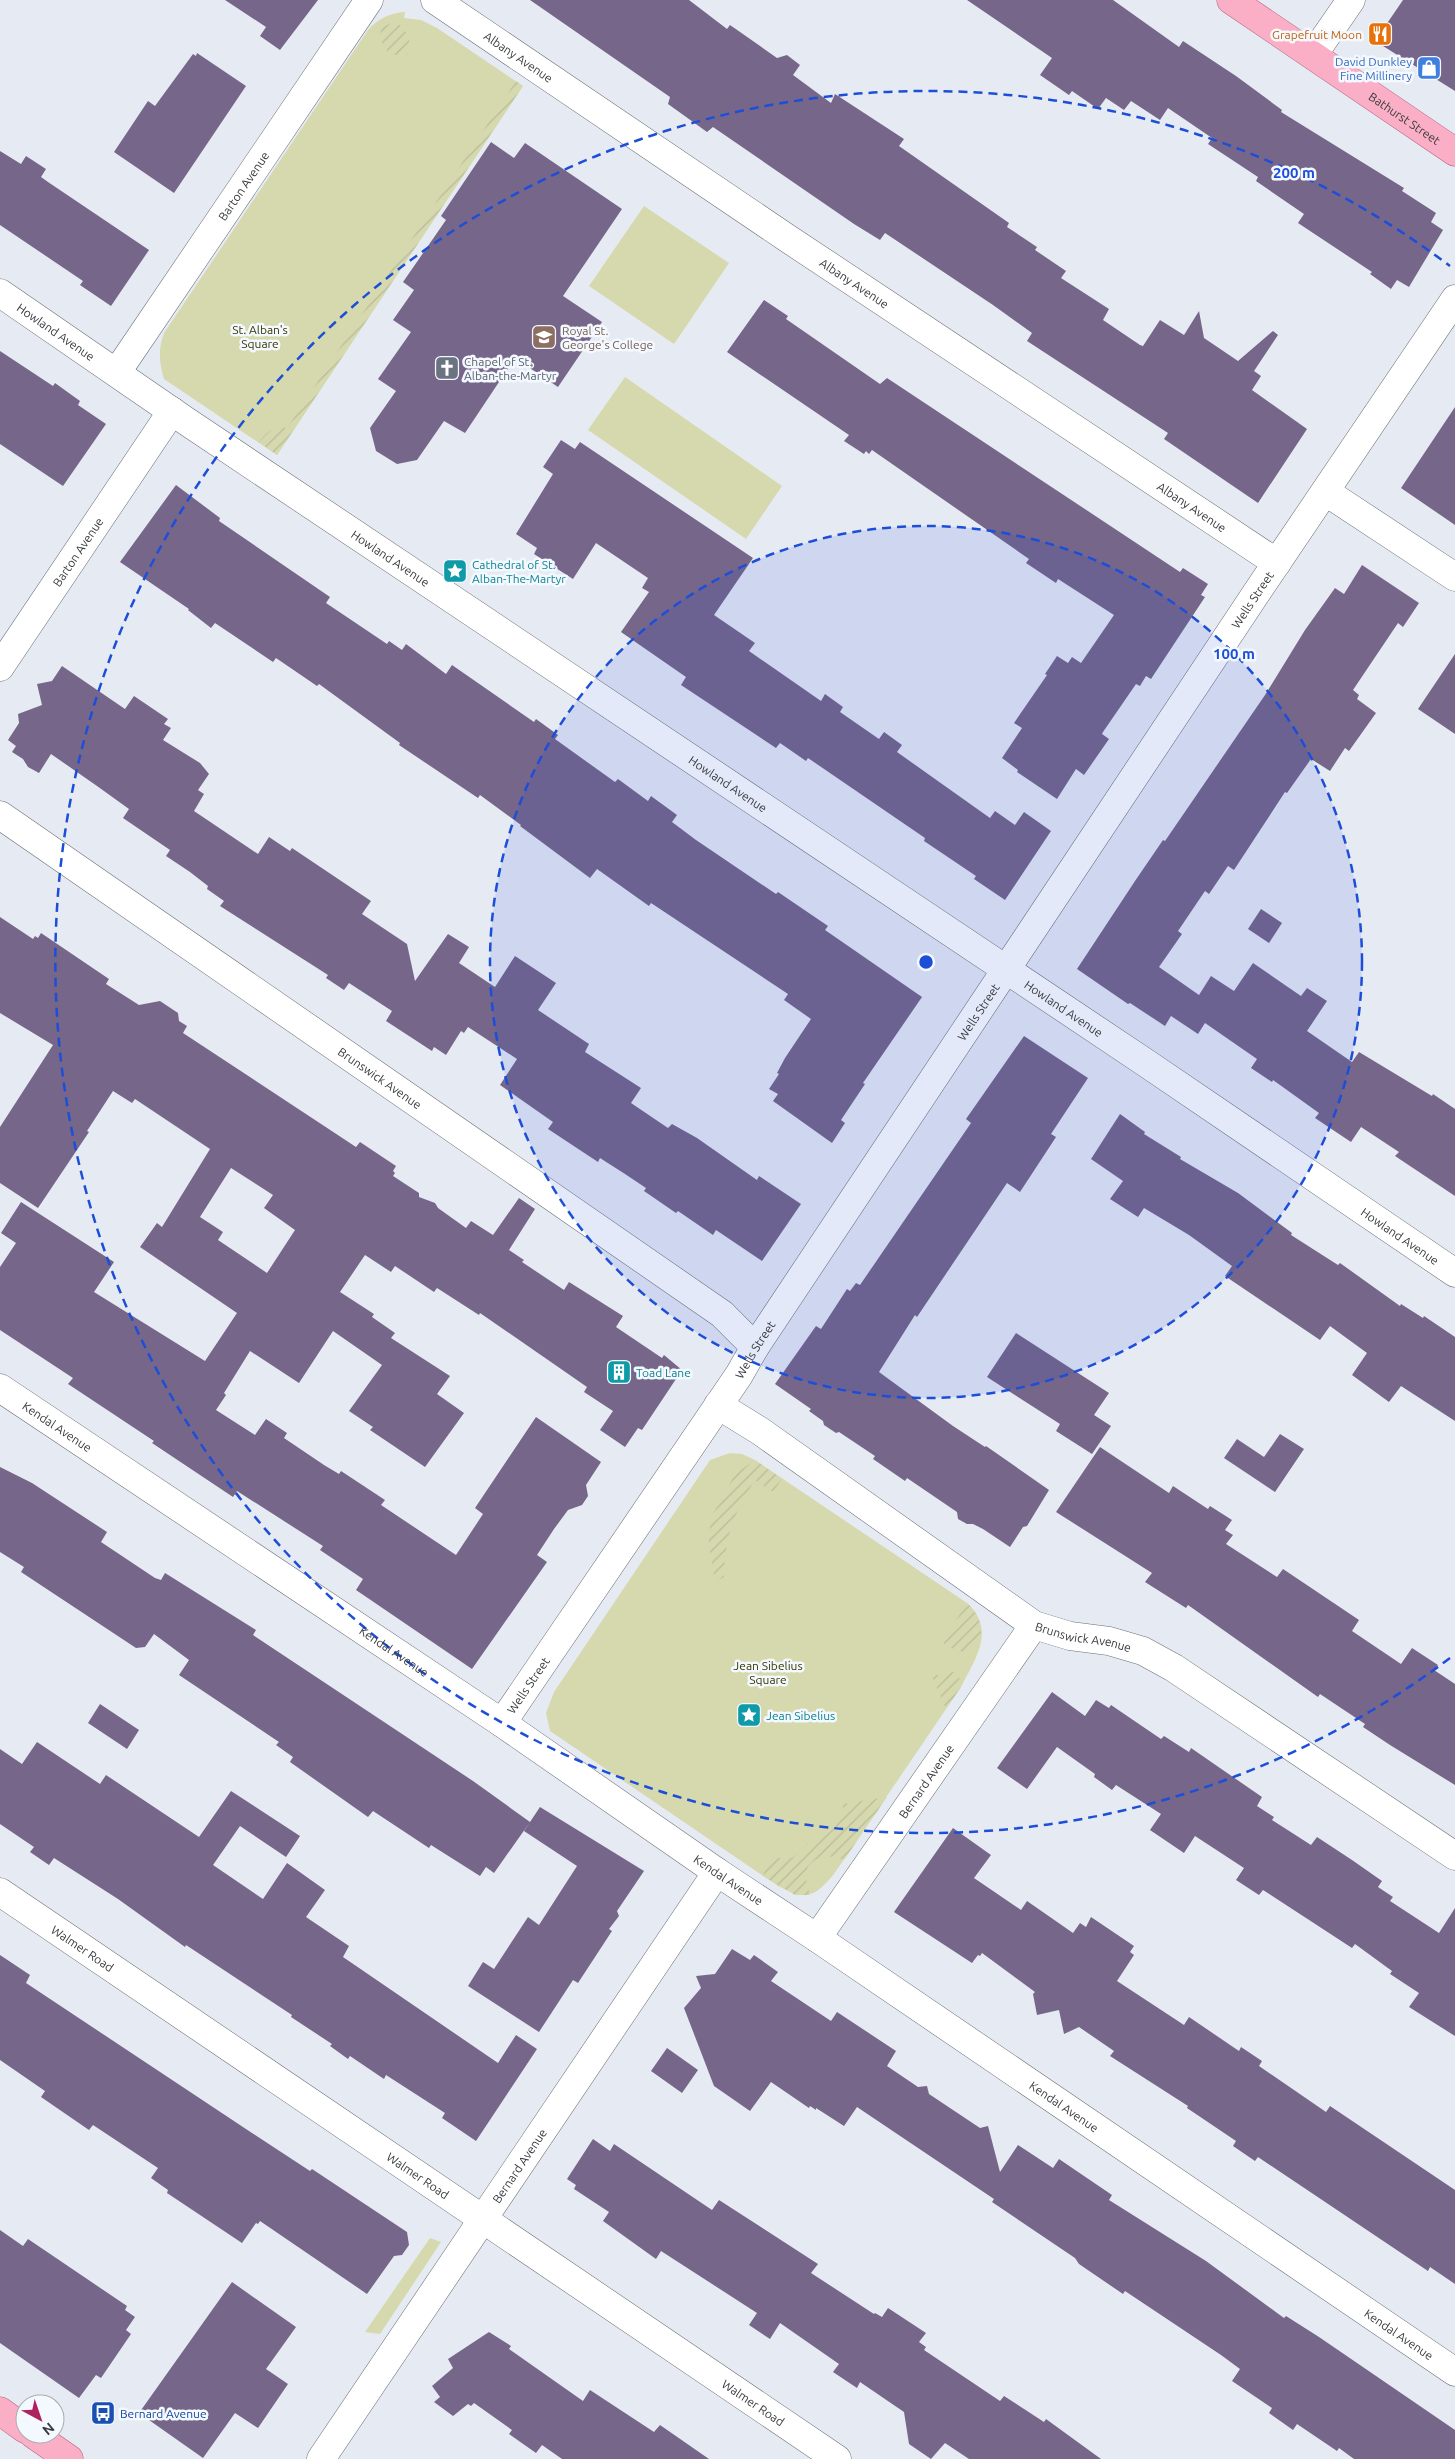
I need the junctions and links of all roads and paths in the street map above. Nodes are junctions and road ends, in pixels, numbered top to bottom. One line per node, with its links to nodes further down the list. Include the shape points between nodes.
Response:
1 (369, 0): 9 (street, Barton Avenue)
2 (1231, 0): 5 (main road, Bathurst Street)
3 (1351, 0): 5 (street)
4 (440, 1): 12 (street, Albany Avenue, via 787,238)
5 (1313, 55): 6 (main road, Bathurst Street)
6 (1455, 152)
7 (0, 293): 9 (street, Howland Avenue)
8 (1455, 299): 11 (street, Wells Street)
9 (117, 372): 10 (street, Howland Avenue)
10 (172, 411): 14 (street, Barton Avenue); 16 (street, Howland Avenue)
11 (1326, 492): 12 (street, Wells Street); 13 (street)
12 (1277, 563): 16 (street, Wells Street)
13 (1455, 577)
14 (0, 667)
15 (0, 815): 18 (street, Brunswick Avenue, via 722,1314)
16 (1006, 970): 17 (street, Howland Avenue); 18 (street, Wells Street)
17 (1455, 1274)
18 (756, 1347): 20 (street, Wells Street)
19 (0, 1388): 22 (street, Kendal Avenue)
20 (718, 1405): 21 (street, Brunswick Avenue, via 768,1436); 22 (street, Wells Street)
21 (1034, 1625): 23 (street, Brunswick Avenue, via 1143,1651 1174,1668); 26 (street, Bernard Avenue)
22 (502, 1724): 24 (street, Kendal Avenue)
23 (1455, 1856)
24 (717, 1872): 26 (street, Kendal Avenue); 27 (street, Bernard Avenue)
25 (0, 1892): 27 (street, Walmer Road)
26 (817, 1938): 28 (street, Kendal Avenue)
27 (482, 2218): 33 (street, Bernard Avenue); 34 (street, Walmer Road)
28 (1455, 2372)
29 (0, 2412): 30 (main road)
30 (15, 2422)
31 (47, 2444): 32 (main road)
32 (69, 2459)
33 (321, 2459)
34 (837, 2459)

